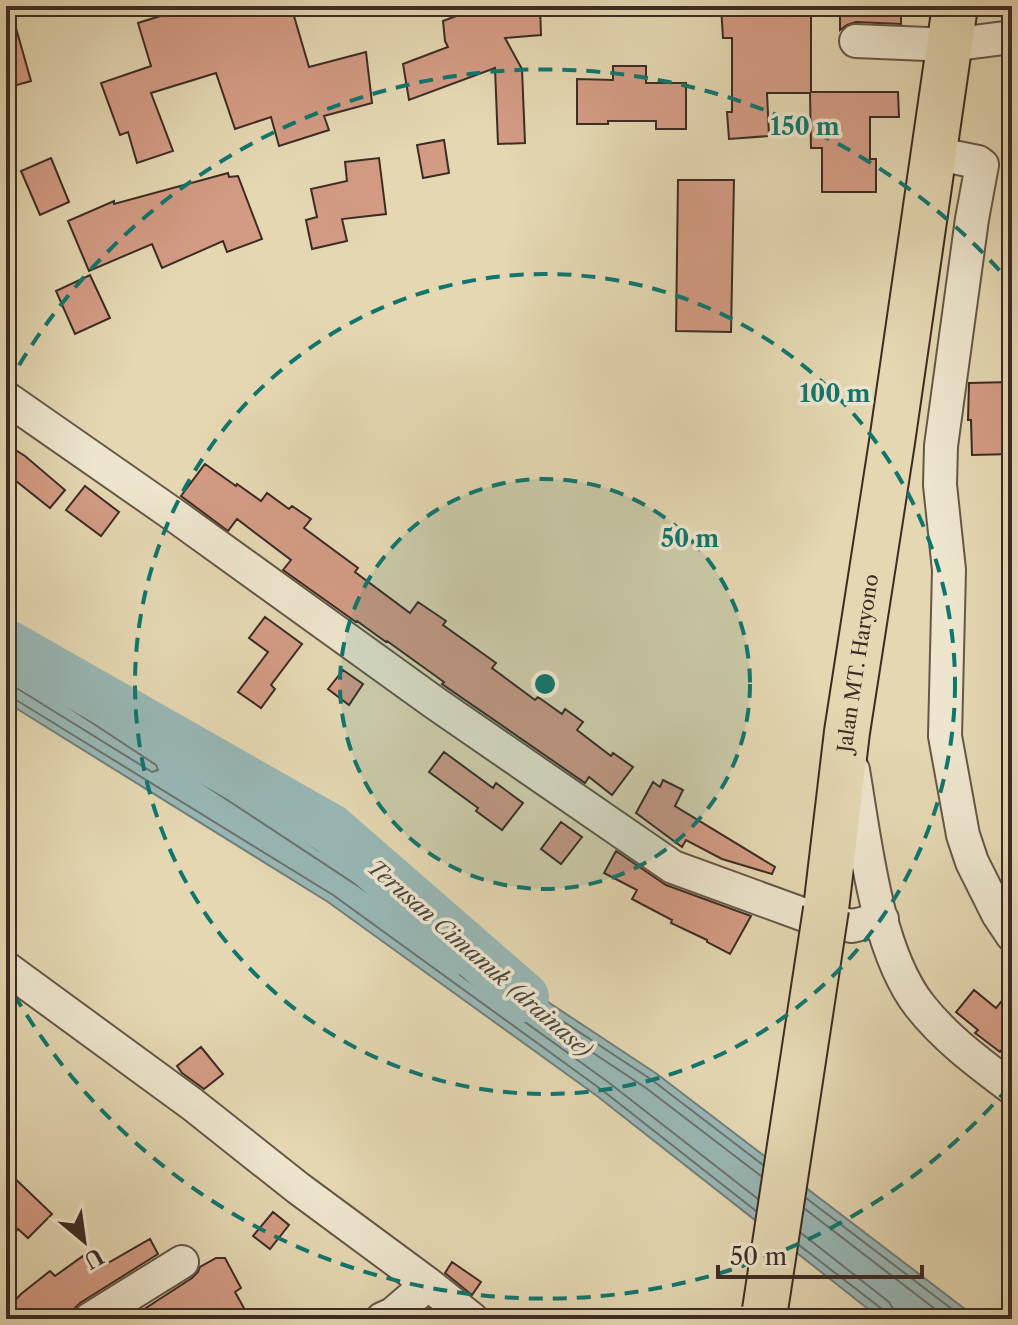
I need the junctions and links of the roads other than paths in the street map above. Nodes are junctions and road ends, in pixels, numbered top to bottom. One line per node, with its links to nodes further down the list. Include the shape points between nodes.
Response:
1 (953, 26): 2 (street); 3 (street); 5 (main road, Jalan MT. Haryono, via 954,157)
2 (1012, 37)
3 (856, 41)
4 (6, 398): 7 (street, via 673,867 813,918 852,926)
5 (923, 445): 6 (main road, Jalan MT. Haryono); 8 (street, via 940,485 949,570 945,736 972,862)
6 (847, 732): 7 (street); 13 (main road, Jalan MT. Haryono, bridge)
7 (882, 919): 10 (street, via 898,972 919,1004 951,1041)
8 (1012, 935)
9 (6, 968): 12 (street)
10 (1012, 1088)
11 (182, 1262): 14 (street)
12 (428, 1284): 15 (street); 16 (street)
13 (765, 1315)
14 (90, 1319)
15 (382, 1319)
16 (472, 1319)

